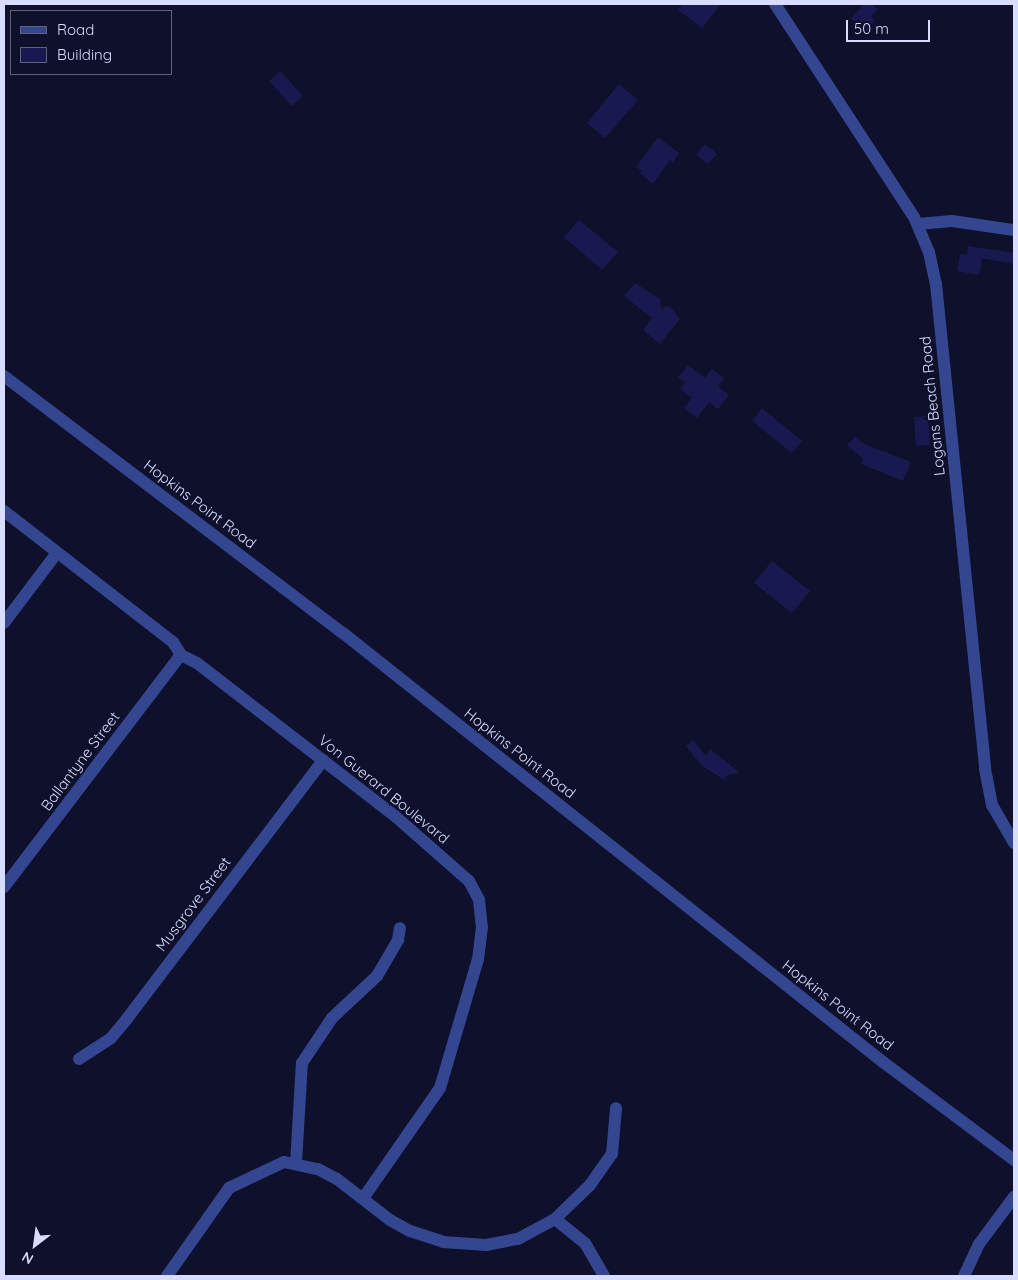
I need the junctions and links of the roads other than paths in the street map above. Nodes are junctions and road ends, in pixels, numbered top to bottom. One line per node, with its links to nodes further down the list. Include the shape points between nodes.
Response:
1 (775, 4): 2 (street, Logans Beach Road)
2 (918, 224): 3 (street, via 952,221); 10 (street, Logans Beach Road, via 936,284 985,769 992,804)
3 (1014, 230)
4 (4, 376): 15 (street, Hopkins Point Road, via 343,633 883,1062)
5 (4, 511): 6 (street, Von Guerard Boulevard)
6 (56, 554): 7 (street); 8 (street, Von Guerard Boulevard, via 173,642)
7 (4, 623)
8 (181, 655): 9 (street, Von Guerard Boulevard, via 197,663); 11 (street, Ballantyne Street)
9 (323, 760): 13 (street, Musgrove Street, via 126,1020 111,1038); 17 (street, Von Guerard Boulevard, via 469,881 479,900 482,927 478,959 440,1088)
10 (1014, 843)
11 (4, 887)
12 (400, 928): 16 (street, via 398,940 376,976 332,1018 302,1063)
13 (79, 1059)
14 (616, 1108): 19 (street, via 612,1154 590,1185)
15 (1014, 1160)
16 (296, 1163): 17 (street, via 318,1169); 20 (street, via 284,1162 228,1188)
17 (364, 1197): 19 (street, via 390,1220 443,1242 486,1246 518,1239)
18 (1014, 1197): 22 (street, via 978,1244)
19 (555, 1219): 21 (street, via 585,1243)
20 (167, 1276)
21 (604, 1276)
22 (964, 1276)

